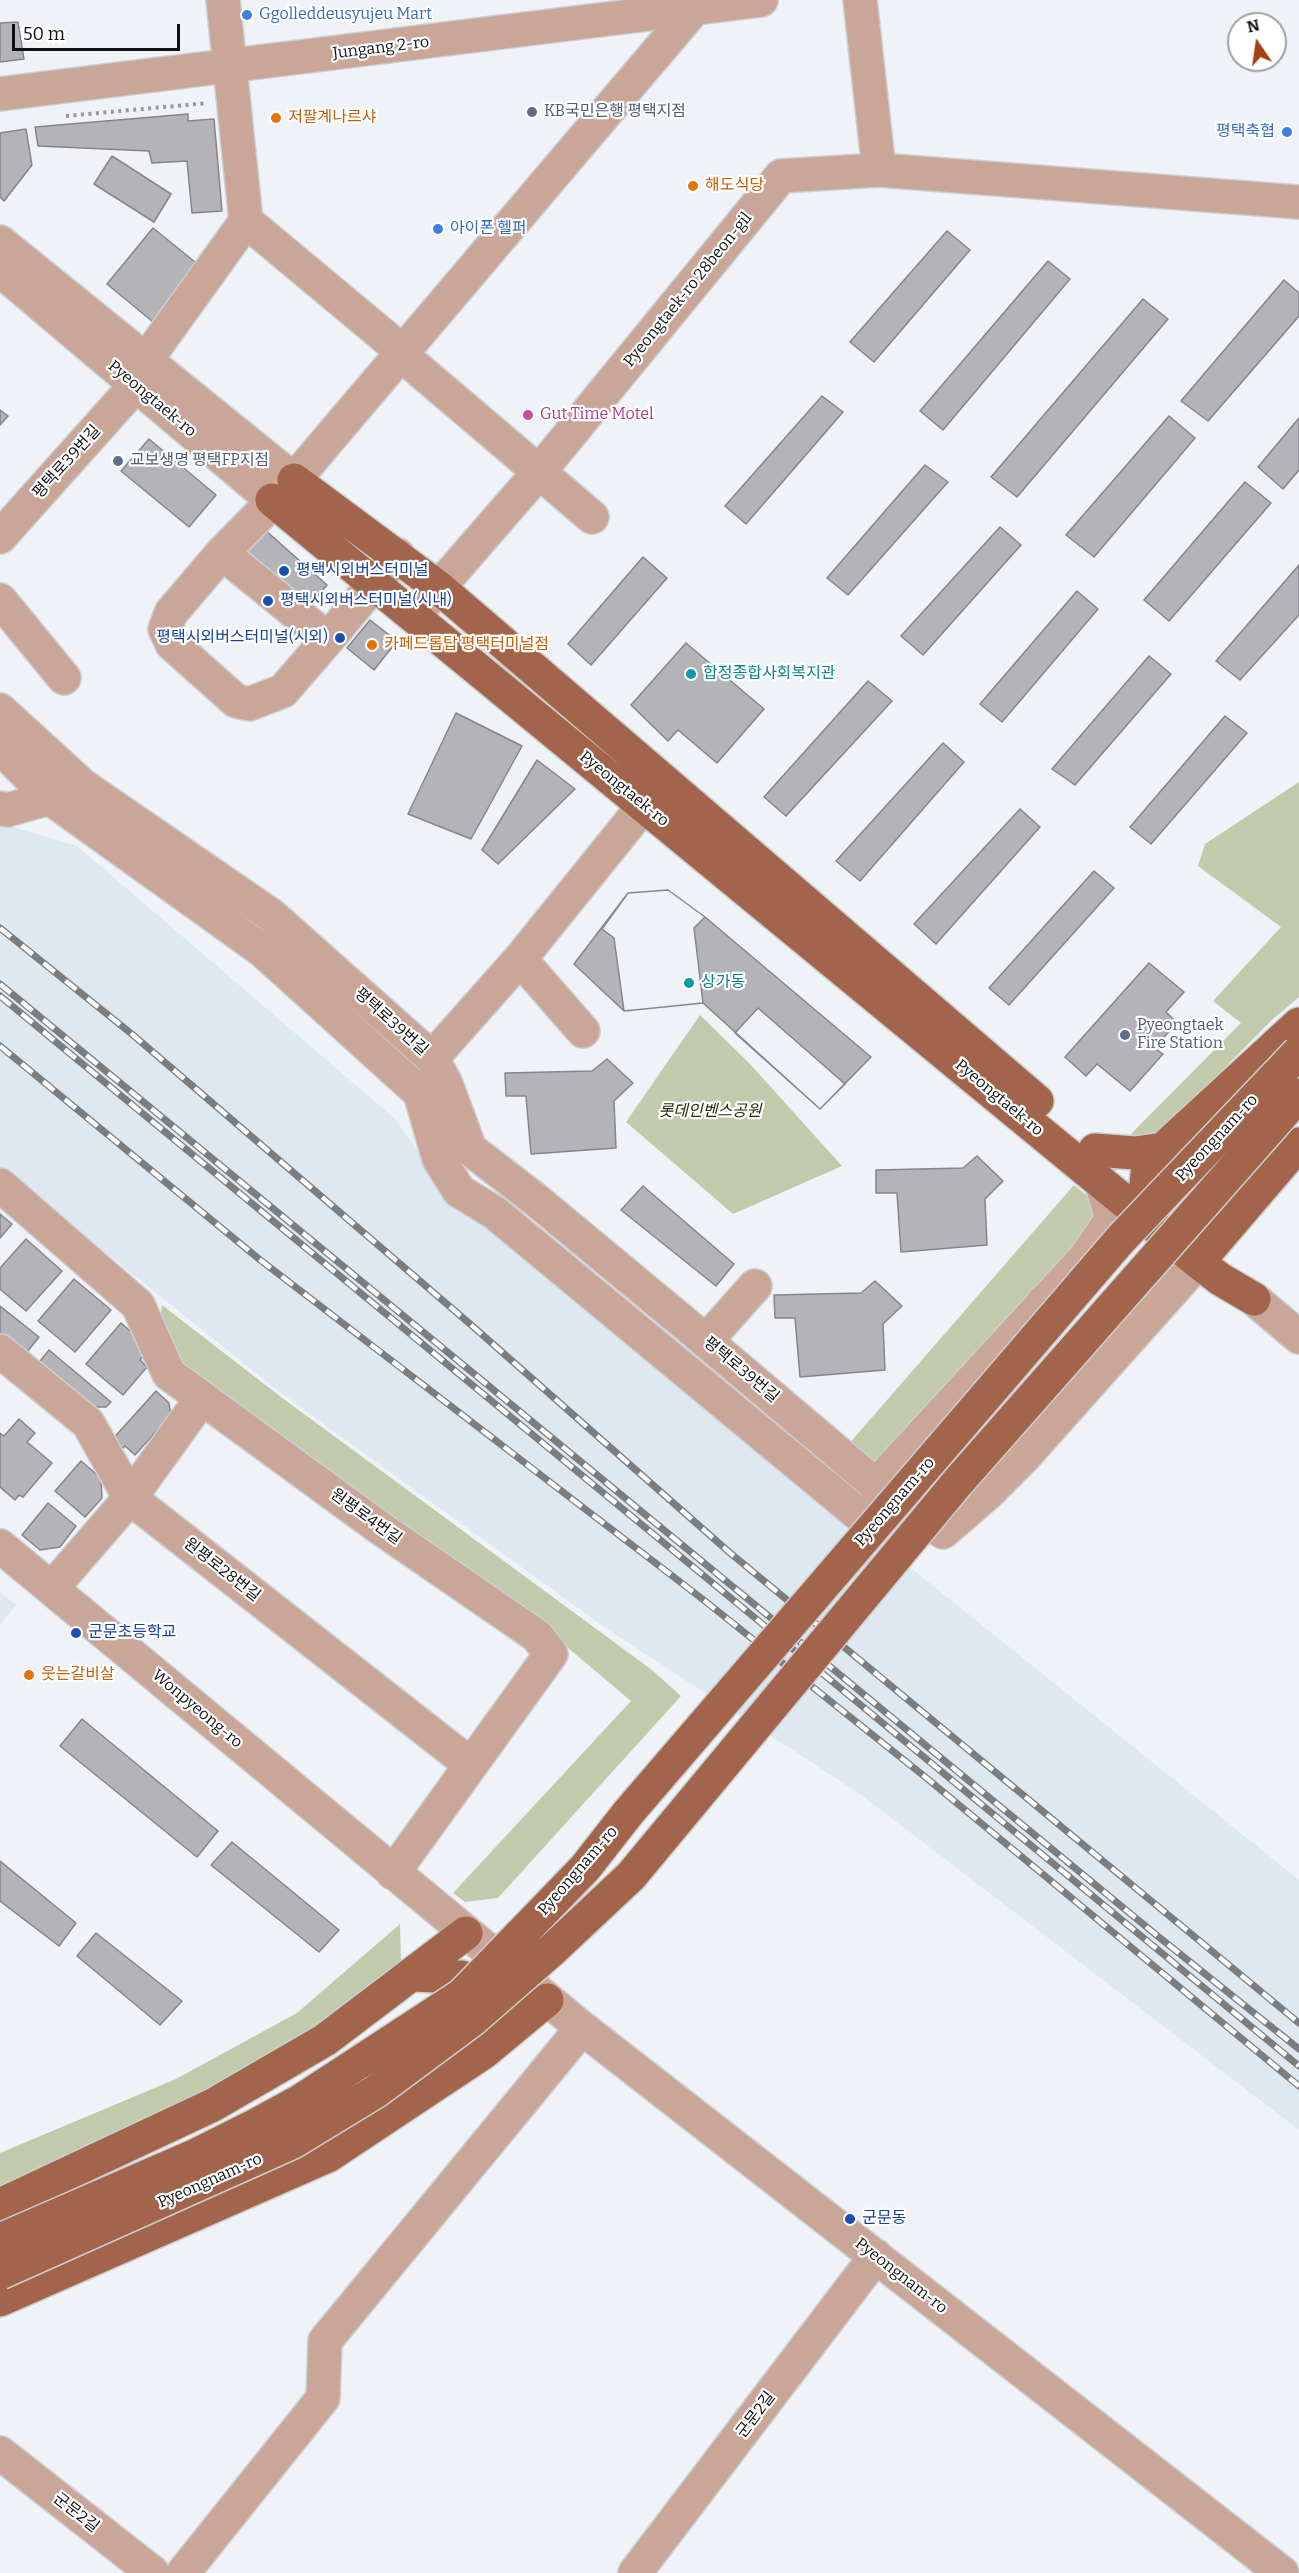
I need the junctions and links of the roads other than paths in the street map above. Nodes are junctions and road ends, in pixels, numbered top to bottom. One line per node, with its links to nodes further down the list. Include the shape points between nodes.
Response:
1 (223, 0): 5 (street)
2 (762, 0): 4 (street, Jungang 2-ro)
3 (860, 0): 7 (street)
4 (700, 4): 5 (street, Jungang 2-ro); 12 (street)
5 (230, 66): 6 (street, Jungang 2-ro); 9 (street)
6 (0, 94)
7 (879, 170): 8 (street, Pyeongtaek-ro 28beon-gil); 14 (street, Pyeongtaek-ro 28beon-gil, via 781,176)
8 (1299, 202)
9 (246, 221): 12 (street); 13 (street, 평택로39번길)
10 (0, 242): 13 (street, Pyeongtaek-ro)
11 (0, 270): 13 (street, Pyeongtaek-ro)
12 (406, 357): 14 (street); 15 (street)
13 (140, 373): 15 (street, Pyeongtaek-ro); 17 (street, 평택로39번길)
14 (538, 472): 16 (street); 21 (street, Pyeongtaek-ro 28beon-gil)
15 (291, 490): 18 (street); 19 (main road, Pyeongtaek-ro); 20 (main road, Pyeongtaek-ro)
16 (592, 517)
17 (0, 537)
18 (222, 553): 24 (street); 24 (street, via 171,613 165,629 172,644 236,701 249,704 283,692)
19 (398, 555): 20 (street); 21 (main road, Pyeongtaek-ro)
20 (375, 584): 23 (main road, Pyeongtaek-ro); 24 (street)
21 (438, 587): 23 (street, Pyeongtaek-ro 28beon-gil); 27 (main road, Pyeongtaek-ro)
22 (0, 600): 25 (street)
23 (414, 616): 29 (main road, Pyeongtaek-ro)
24 (328, 639)
25 (64, 678)
26 (0, 710): 38 (street, 평택로39번길, via 82,785 271,915)
27 (597, 721): 29 (street); 31 (main road, Pyeongtaek-ro)
28 (0, 747): 32 (street)
29 (572, 747): 31 (main road, Pyeongtaek-ro)
30 (0, 788): 32 (street)
31 (653, 793): 34 (street); 42 (main road, Pyeongtaek-ro); 43 (main road, Pyeongtaek-ro)
32 (50, 798): 33 (street, via 7,810); 56 (street, via 262,950 420,1093 439,1159 459,1191 495,1213 857,1513 878,1514)
33 (0, 808)
34 (520, 959): 36 (street); 38 (street)
35 (1299, 1023): 41 (main road)
36 (583, 1031)
37 (1299, 1052): 68 (main road, Pyeongnam-ro, bridge, via 1120,1240 585,1868 462,1995 256,2126)
38 (432, 1058): 51 (street, 평택로39번길, via 447,1084 470,1149)
39 (1299, 1095): 70 (main road, Pyeongnam-ro, bridge, via 958,1482 631,1876 551,1951 472,2020 375,2092 293,2142)
40 (1299, 1144): 46 (main road)
41 (1163, 1149): 42 (main road, via 1135,1154); 45 (main road, via 1147,1174)
42 (1095, 1150): 45 (main road, Pyeongtaek-ro)
43 (1101, 1182): 45 (main road, Pyeongtaek-ro); 49 (street, via 1112,1219 1084,1259)
44 (0, 1185): 53 (street, 원평로4번길, via 138,1305 169,1374)
45 (1150, 1205): 46 (main road, Pyeongtaek-ro)
46 (1197, 1262): 48 (main road, Pyeongtaek-ro); 55 (street, via 1170,1272 1053,1404)
47 (755, 1286): 51 (street)
48 (1254, 1299): 50 (street)
49 (1044, 1301): 54 (street, via 1021,1350); 56 (street)
50 (1299, 1337)
51 (706, 1341): 56 (street, 평택로39번길)
52 (0, 1351): 57 (street, 원평로28번길, via 88,1423)
53 (202, 1398): 57 (street); 60 (street, 원평로4번길, via 537,1636 551,1654)
54 (970, 1408): 55 (street); 56 (street)
55 (1031, 1448): 56 (street, 평택로39번길, via 943,1532)
56 (884, 1491)
57 (130, 1498): 59 (street); 60 (street, 원평로28번길)
58 (0, 1546): 59 (street, Wonpyeong-ro)
59 (52, 1588): 61 (street, Wonpyeong-ro)
60 (471, 1765): 61 (street, 원평로4번길)
61 (393, 1873): 62 (street, Pyeongnam-ro)
62 (466, 1933): 63 (main road); 64 (street, Pyeongnam-ro)
63 (411, 1975): 66 (main road, via 462,1977 484,1994 497,2021); 67 (main road, via 326,2040 224,2099)
64 (547, 2000): 65 (street, Pyeongnam-ro); 66 (main road)
65 (582, 2028): 69 (street, Pyeongnam-ro); 74 (street, via 325,2341 323,2398)
66 (483, 2053): 71 (main road, via 328,2156)
67 (0, 2205)
68 (0, 2240)
69 (876, 2256): 75 (street, 군문2길); 76 (street, Pyeongnam-ro)
70 (0, 2273)
71 (0, 2300)
72 (0, 2453): 73 (street, 군문2길)
73 (153, 2573)
74 (183, 2573)
75 (636, 2573)
76 (1282, 2573)

